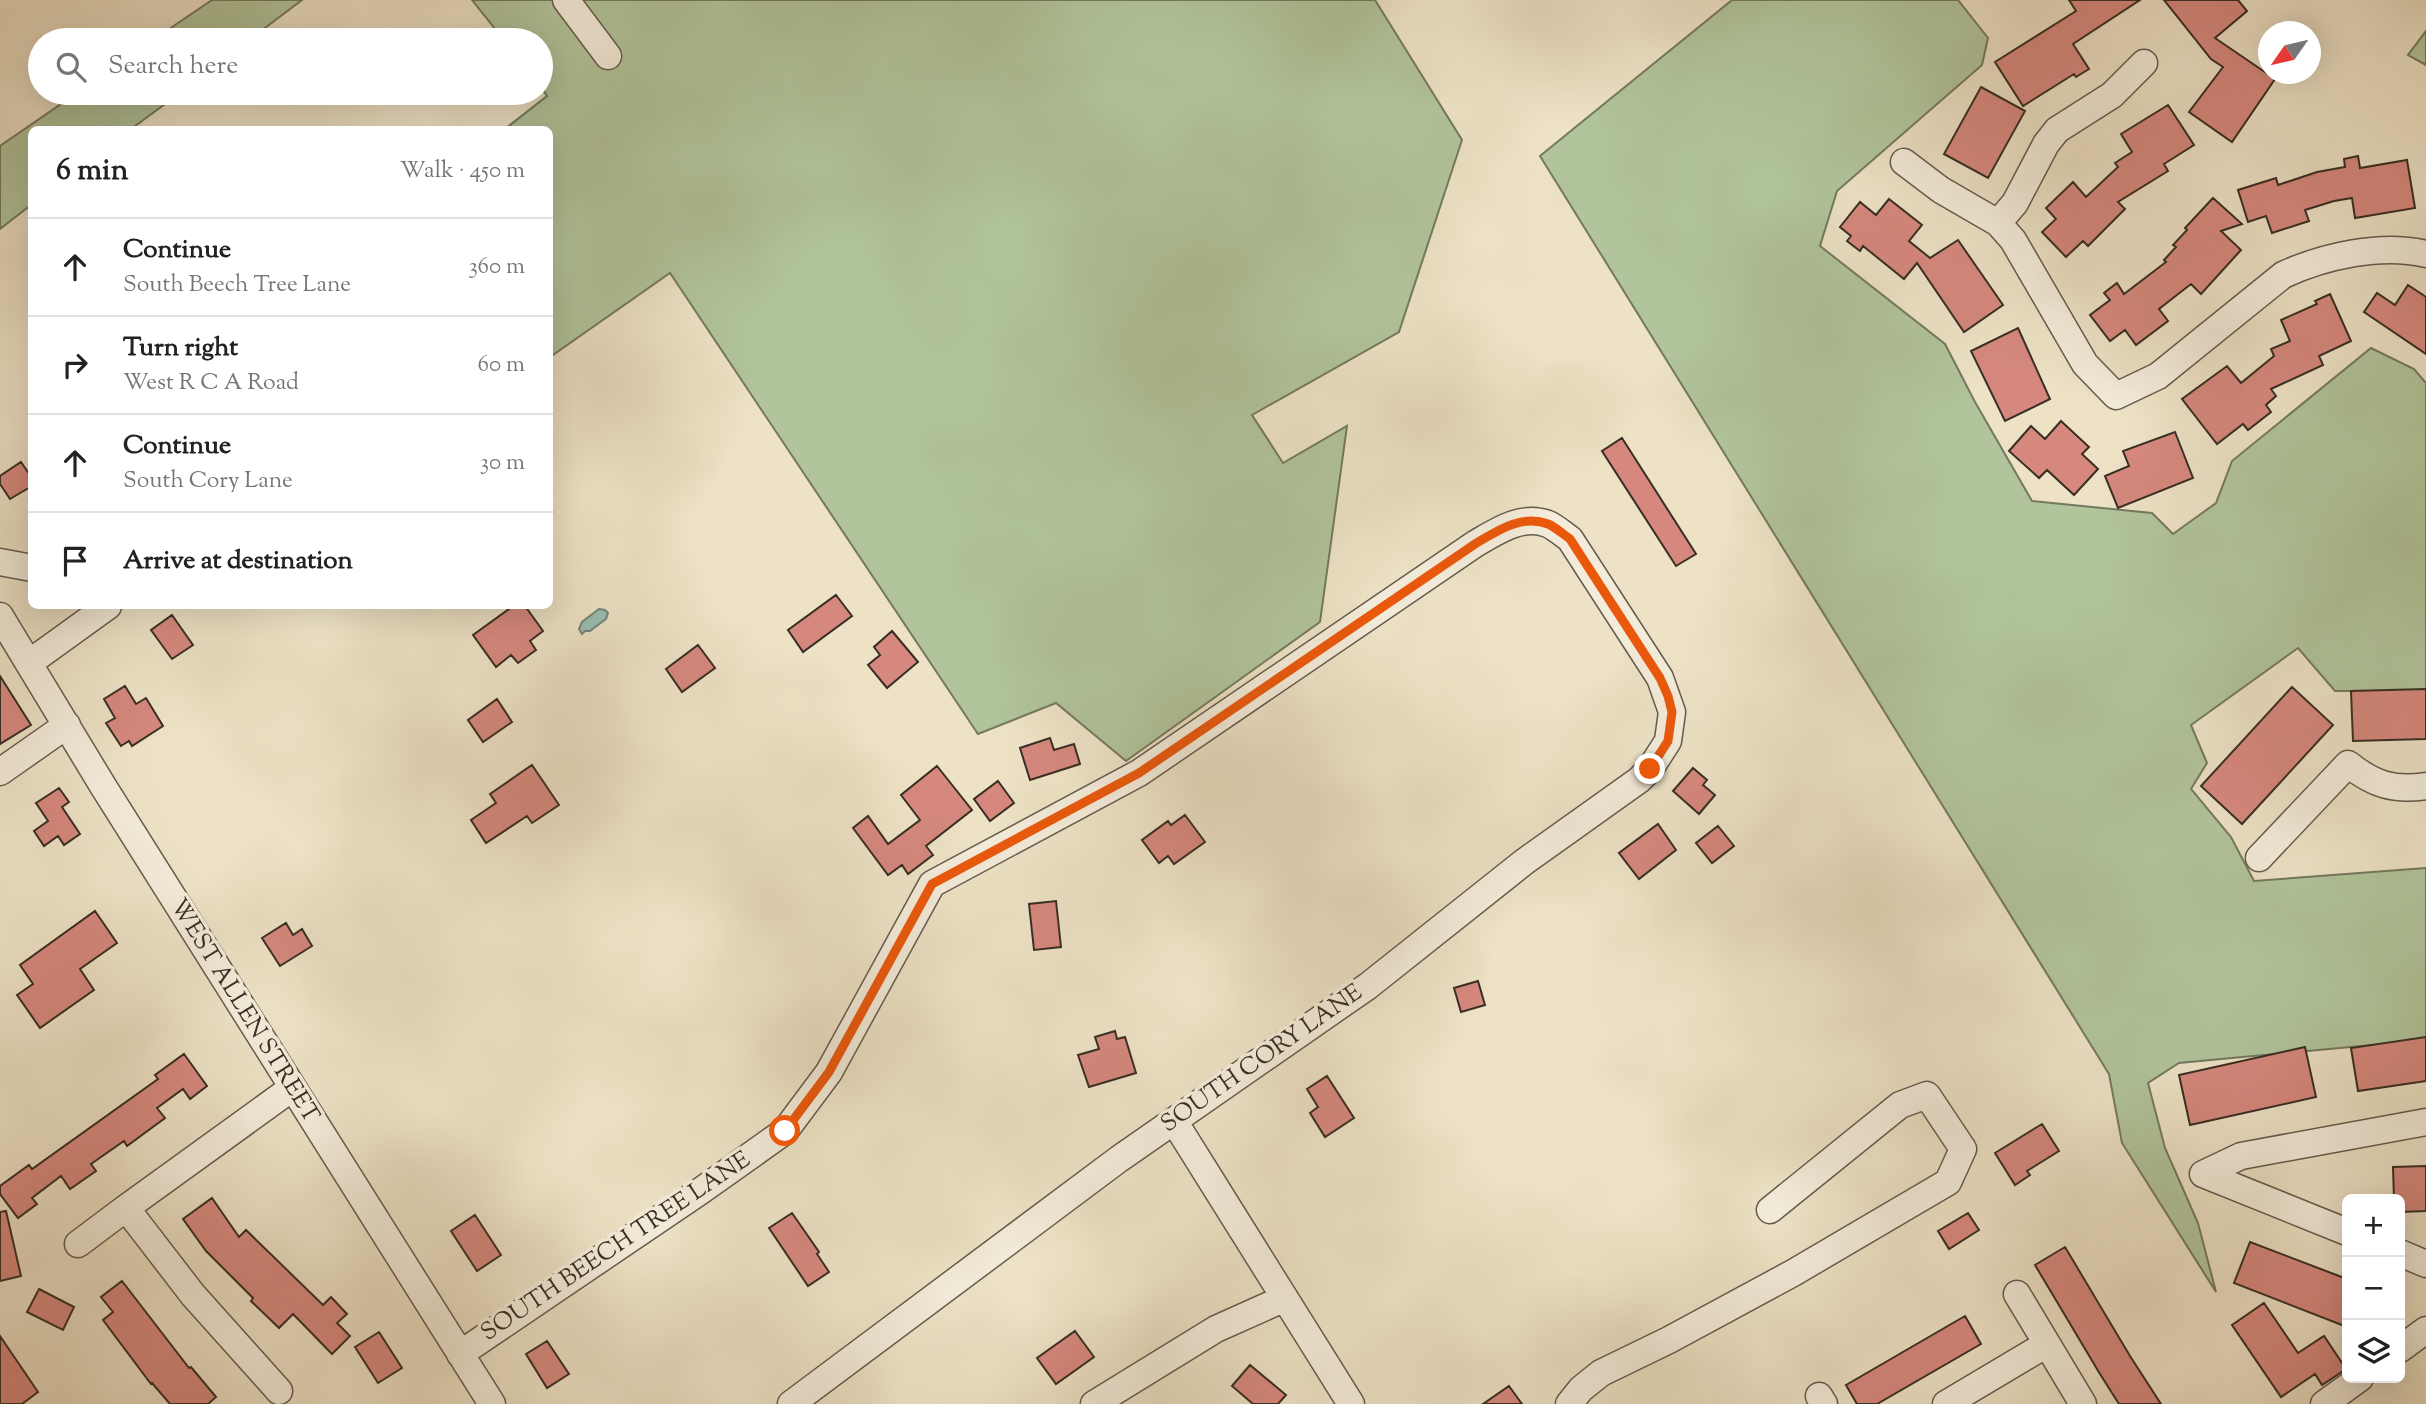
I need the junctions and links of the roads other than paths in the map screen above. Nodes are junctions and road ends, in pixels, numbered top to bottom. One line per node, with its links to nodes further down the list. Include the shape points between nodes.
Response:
1 (566, 0): 2 (street)
2 (608, 56)
3 (2144, 63): 5 (street, via 2112,95 2057,130 2015,203)
4 (1904, 162): 5 (street, via 1941,191)
5 (1998, 223): 6 (street, via 2013,240 2085,364 2116,396 2158,376 2283,275 2304,265 2377,250)
6 (2426, 254)
7 (1570, 539): 18 (street, SOUTH CORY LANE, via 1660,678 1672,712 1670,733 1660,756 1639,780 1524,862 1368,986); 31 (street, SOUTH BEECH TREE LANE, via 1549,524 1531,521 1502,528 1139,773 932,884 829,1072 785,1131)
8 (0, 562): 9 (street)
9 (28, 567)
10 (104, 609): 12 (street)
11 (0, 616): 12 (street, WEST ALLEN STREET)
12 (29, 663): 13 (street, WEST ALLEN STREET)
13 (67, 725): 14 (street); 17 (street, WEST ALLEN STREET)
14 (0, 772)
15 (2426, 786): 16 (street, via 2382,785 2348,764)
16 (2259, 858)
17 (292, 1088): 20 (street); 31 (street, WEST ALLEN STREET)
18 (1174, 1121): 27 (street); 35 (street, SOUTH CORY LANE)
19 (2426, 1122): 22 (street, via 2241,1156 2203,1174)
20 (126, 1208): 23 (street); 33 (street, via 193,1295)
21 (1770, 1210): 38 (street, via 1900,1105 1927,1095 1964,1149 1948,1182 1794,1273 1601,1373)
22 (2342, 1230)
23 (78, 1244)
24 (2405, 1255): 25 (street)
25 (2426, 1264)
26 (2017, 1294): 29 (street)
27 (1283, 1299): 36 (street, via 1216,1329); 37 (street)
28 (2426, 1330): 30 (street)
29 (2047, 1344): 39 (street); 40 (street)
30 (2405, 1345)
31 (460, 1353): 34 (street, WEST ALLEN STREET)
32 (2353, 1383): 41 (street)
33 (284, 1396)
34 (492, 1404)
35 (792, 1404)
36 (1094, 1404)
37 (1351, 1404)
38 (1569, 1404)
39 (1945, 1404)
40 (2083, 1404)
41 (2324, 1404)

